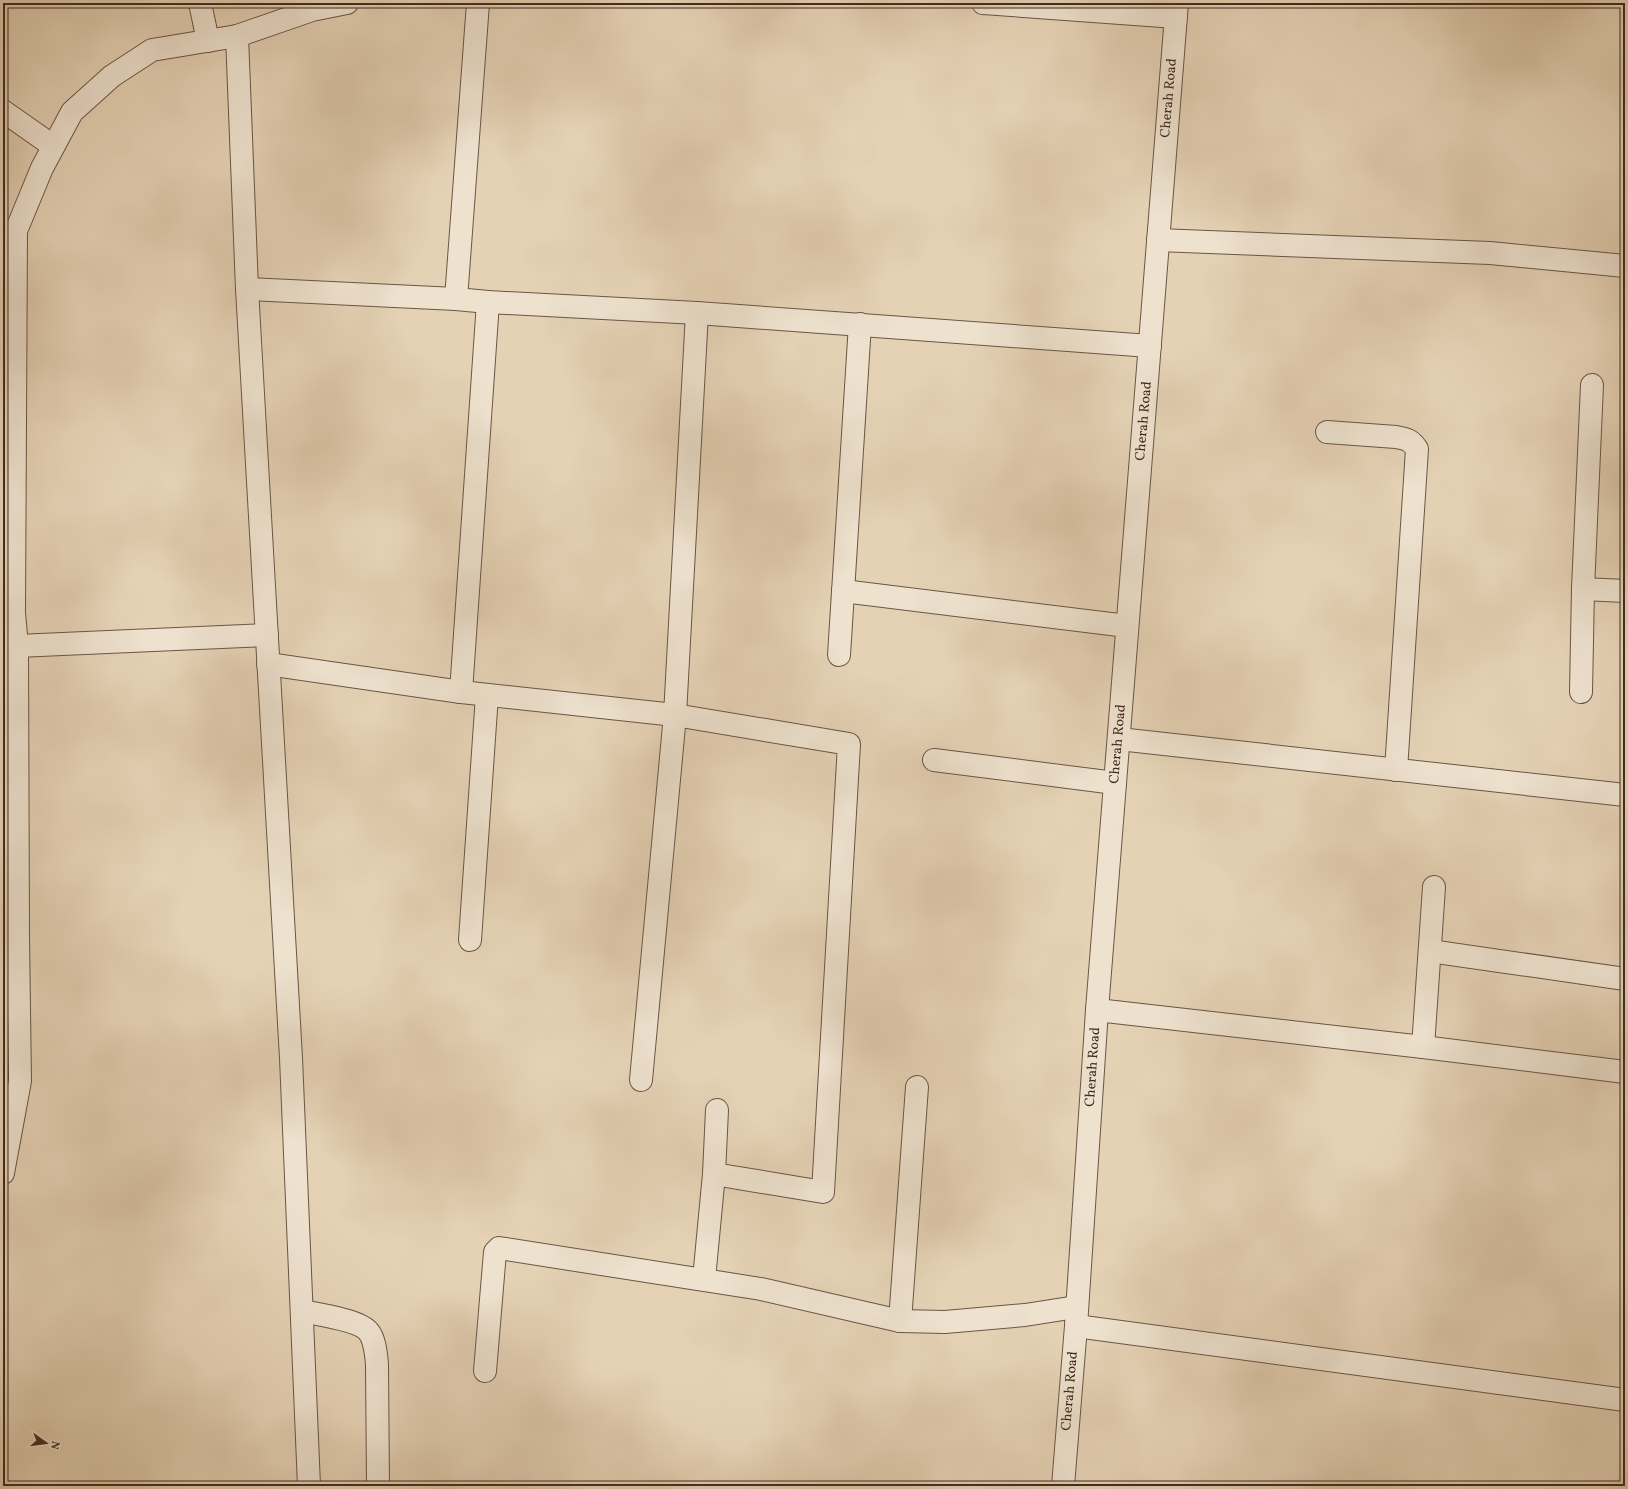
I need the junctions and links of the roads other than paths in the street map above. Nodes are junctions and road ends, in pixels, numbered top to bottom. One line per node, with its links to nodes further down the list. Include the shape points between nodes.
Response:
1 (200, 3): 7 (street)
2 (347, 3): 6 (street, via 312,10)
3 (478, 3): 13 (street)
4 (983, 3): 5 (street)
5 (1177, 10): 10 (street, Cherah Road)
6 (237, 36): 7 (street); 12 (street)
7 (208, 41): 9 (street, via 152,50 112,76 72,112)
8 (3, 111): 9 (street)
9 (53, 146): 25 (street, via 16,231 14,613)
10 (1158, 240): 11 (street, via 1490,253); 17 (street, Cherah Road)
11 (1625, 266)
12 (247, 289): 13 (street); 24 (street)
13 (456, 299): 14 (street)
14 (488, 302): 15 (street); 28 (street)
15 (697, 313): 16 (street); 31 (street)
16 (860, 324): 17 (street); 21 (street)
17 (1150, 346): 23 (street, Cherah Road)
18 (1592, 385): 20 (street)
19 (1326, 432): 34 (street, via 1408,439 1417,449)
20 (1583, 588): 22 (street); 29 (street)
21 (843, 591): 23 (street); 26 (street)
22 (1625, 592)
23 (1127, 626): 32 (street, Cherah Road)
24 (267, 635): 25 (street); 27 (street)
25 (17, 646): 47 (street, via 20,1081)
26 (839, 655)
27 (268, 664): 28 (street); 50 (street, via 291,1050)
28 (461, 692): 30 (street)
29 (1582, 692)
30 (487, 695): 31 (street); 38 (street)
31 (675, 715): 44 (street); 48 (street, via 849,744 824,1192)
32 (1119, 739): 34 (street); 35 (street, Cherah Road)
33 (934, 760): 35 (street)
34 (1396, 770): 36 (street)
35 (1115, 783): 41 (street, Cherah Road)
36 (1625, 795)
37 (1434, 886): 39 (street)
38 (470, 940)
39 (1430, 952): 40 (street); 42 (street)
40 (1625, 979)
41 (1096, 1010): 42 (street); 51 (street, Cherah Road)
42 (1423, 1046): 43 (street)
43 (1625, 1072)
44 (641, 1080)
45 (917, 1087): 52 (street)
46 (718, 1110): 48 (street)
47 (3, 1173)
48 (714, 1174): 49 (street)
49 (704, 1279): 52 (street, via 761,1288); 53 (street, via 499,1248 495,1252)
50 (302, 1311): 55 (street); 56 (street, via 361,1326 368,1331 375,1347)
51 (1076, 1316): 52 (street, via 1025,1315 945,1322); 54 (street); 57 (street, Cherah Road)
52 (900, 1321)
53 (485, 1371)
54 (1625, 1400)
55 (309, 1486)
56 (378, 1486)
57 (1062, 1486)

